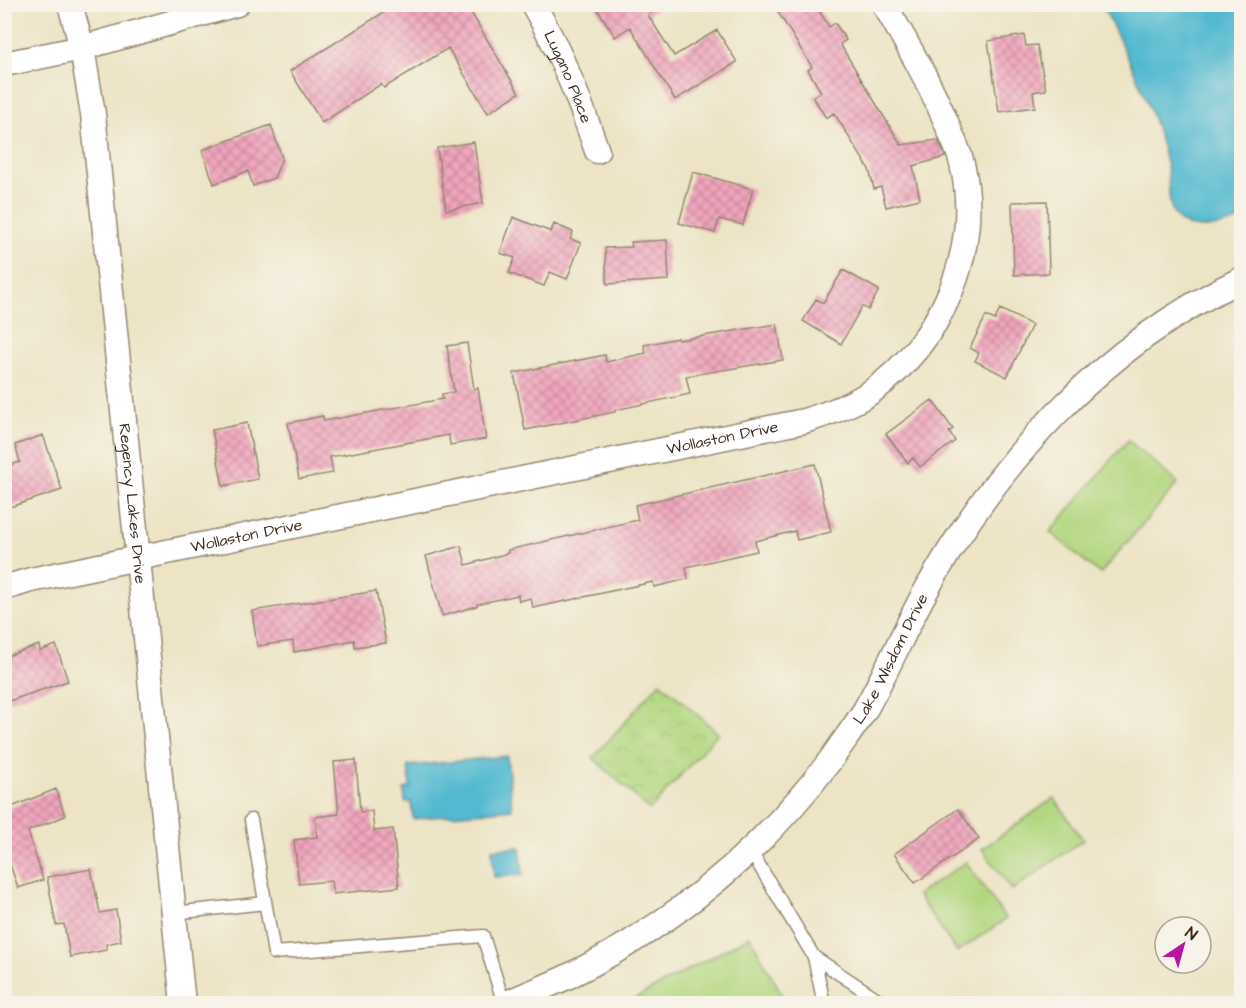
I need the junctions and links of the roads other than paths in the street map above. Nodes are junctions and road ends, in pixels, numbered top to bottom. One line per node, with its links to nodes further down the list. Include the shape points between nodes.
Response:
1 (70, 4): 5 (street, Regency Lakes Drive)
2 (237, 4): 5 (street)
3 (533, 4): 7 (street, Lugano Place, via 578,93)
4 (884, 4): 9 (street, Wollaston Drive, via 940,106 962,164 967,200 965,244 956,280 916,350 892,376 838,410 804,421)
5 (82, 48): 6 (street); 9 (street, Regency Lakes Drive, via 93,114)
6 (4, 64)
7 (597, 151)
8 (1241, 280): 12 (street, Lake Wisdom Drive, via 1144,336 1093,377 1000,476 959,534 923,596 864,711 784,815)
9 (139, 558): 10 (street, Wollaston Drive); 14 (street, Regency Lakes Drive)
10 (4, 588)
11 (251, 820): 13 (lane)
12 (750, 849): 15 (lane); 17 (street, Lake Wisdom Drive, via 700,895 642,935 568,976)
13 (265, 903): 14 (lane); 17 (lane, via 274,954 483,936)
14 (174, 913): 16 (street, Regency Lakes Drive)
15 (814, 957): 18 (lane); 19 (lane)
16 (183, 1004)
17 (504, 1004)
18 (824, 1004)
19 (885, 1004)

